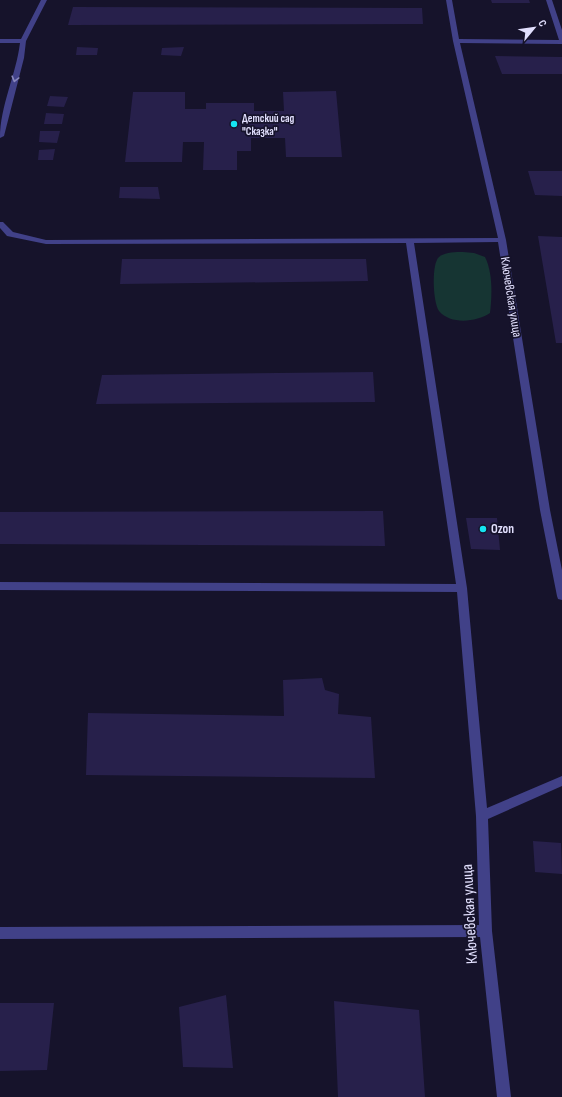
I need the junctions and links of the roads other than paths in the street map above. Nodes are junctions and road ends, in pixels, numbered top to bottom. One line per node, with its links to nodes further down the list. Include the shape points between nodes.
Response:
1 (44, 0): 6 (street)
2 (449, 0): 4 (street, Ключевская улица)
3 (549, 0): 7 (street)
4 (456, 40): 7 (street); 10 (street, Ключевская улица)
5 (0, 41): 6 (street)
6 (23, 41): 8 (street, one-way to 8)
7 (562, 41)
8 (0, 136)
9 (0, 224): 11 (street, via 10,234 46,242)
10 (502, 240): 11 (street); 14 (street, Ключевская улица, via 544,510)
11 (410, 241): 13 (street, Ключевская улица)
12 (0, 586): 13 (street)
13 (462, 588): 16 (street, Ключевская улица)
14 (562, 596)
15 (562, 781): 16 (street)
16 (482, 816): 17 (street, Ключевская улица)
17 (486, 931): 18 (street); 19 (street, Ключевская улица)
18 (0, 932)
19 (504, 1097)

